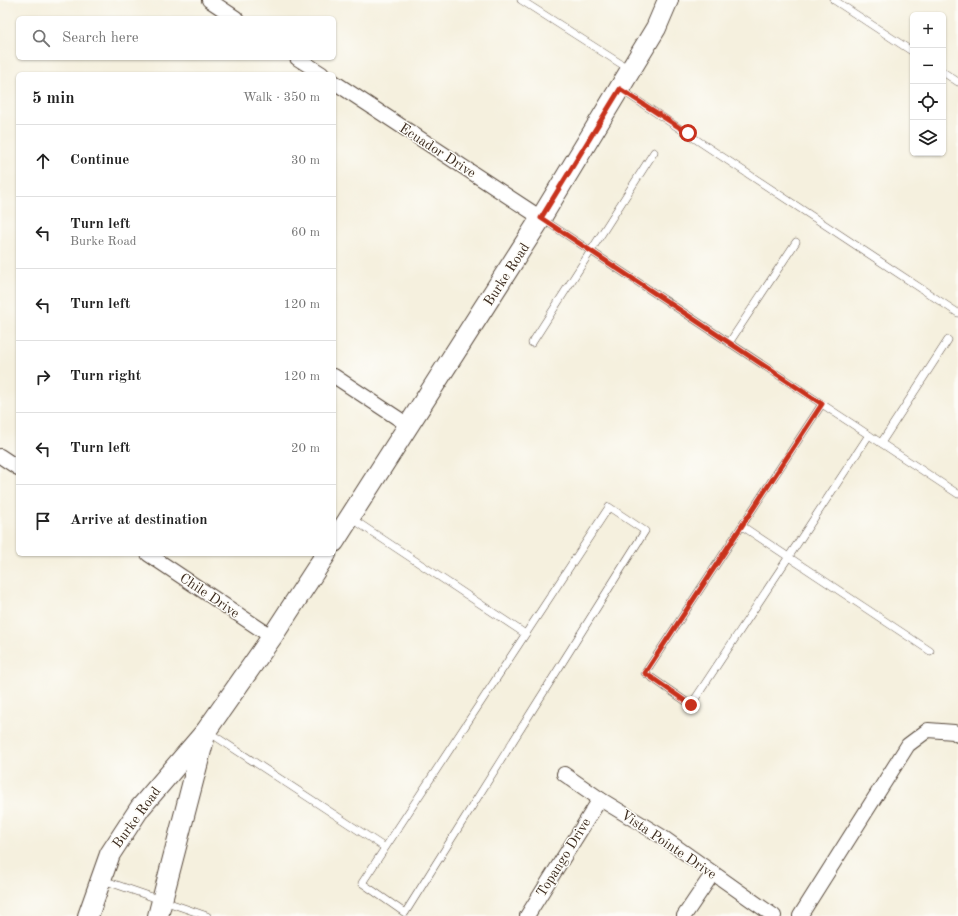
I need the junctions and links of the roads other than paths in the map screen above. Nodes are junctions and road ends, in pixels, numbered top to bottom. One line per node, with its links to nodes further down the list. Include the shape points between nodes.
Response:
1 (209, 0): 5 (street)
2 (521, 0): 8 (lane)
3 (668, 0): 8 (main road, Burke Road, via 656,28)
4 (834, 0): 6 (lane)
5 (233, 16)
6 (910, 50)
7 (300, 60): 9 (street)
8 (631, 70): 13 (main road, Burke Road)
9 (319, 72)
10 (946, 74): 11 (lane)
11 (958, 82)
12 (336, 83): 15 (street, Ecuador Drive)
13 (620, 89): 15 (main road, Burke Road); 18 (lane)
14 (654, 152): 17 (lane)
15 (541, 218): 17 (lane); 24 (main road, Burke Road)
16 (796, 242): 21 (lane)
17 (591, 251): 20 (lane); 21 (lane)
18 (958, 313)
19 (948, 340): 26 (lane)
20 (532, 343)
21 (729, 343): 23 (lane)
22 (336, 377): 24 (street)
23 (822, 404): 25 (lane); 31 (lane)
24 (408, 424): 30 (main road, Burke Road)
25 (869, 435): 26 (lane); 35 (lane)
26 (881, 443): 29 (lane)
27 (0, 456): 28 (street)
28 (16, 467)
29 (958, 494)
30 (350, 517): 32 (main road, Burke Road); 36 (lane)
31 (742, 526): 35 (lane); 35 (lane, via 645,673 691,705)
32 (336, 539)
33 (151, 556): 37 (street, Chile Drive)
34 (325, 556): 37 (main road, Burke Road)
35 (789, 557): 38 (lane)
36 (524, 633): 43 (lane); 43 (lane, via 609,507 645,531 405,913 362,883)
37 (272, 637): 39 (main road, Burke Road)
38 (930, 651)
39 (206, 731): 43 (lane); 45 (main road, Burke Road, via 140,808 110,854); 46 (main road, Burke Road)
40 (958, 735): 52 (street, via 954,732 928,730 908,745)
41 (564, 774): 42 (street, Vista Pointe Drive)
42 (600, 799): 44 (street, Vista Pointe Drive, via 661,836); 49 (street, Topango Drive)
43 (384, 847)
44 (713, 873): 50 (street); 51 (street, Vista Pointe Drive)
45 (101, 879): 46 (lane); 47 (main road, Burke Road)
46 (160, 908): 48 (lane)
47 (88, 916)
48 (207, 916)
49 (527, 916)
50 (684, 916)
51 (774, 916)
52 (800, 916)

